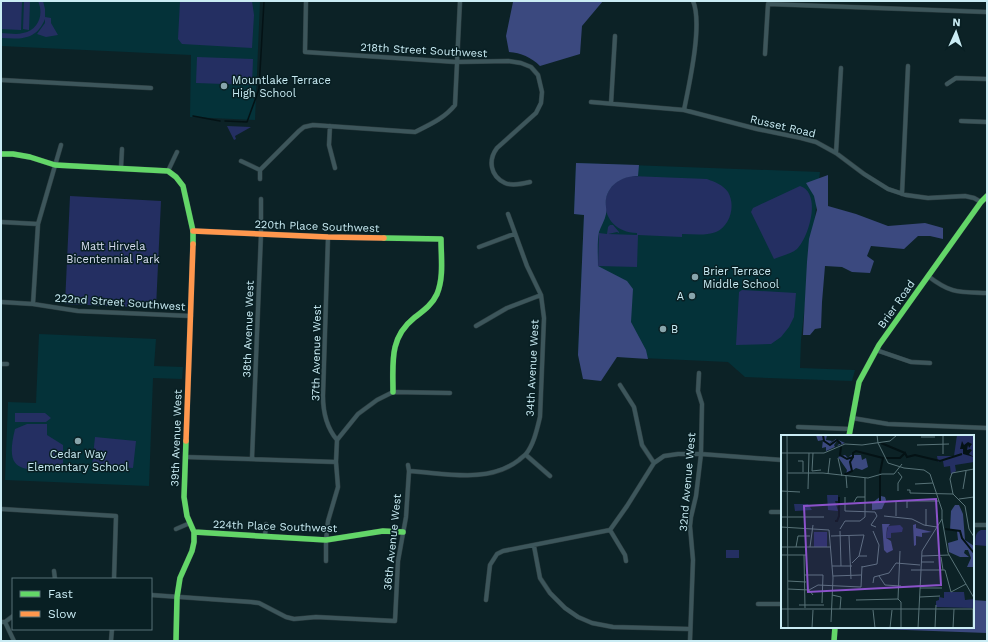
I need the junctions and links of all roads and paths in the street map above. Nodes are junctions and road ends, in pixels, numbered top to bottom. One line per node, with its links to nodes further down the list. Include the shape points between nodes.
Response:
1 (306, 1): 7 (street, 218th Street Southwest, via 305,52)
2 (460, 1): 7 (street)
3 (693, 1): 16 (street, via 696,8 695,42)
4 (987, 12): 6 (street, via 768,4)
5 (615, 36): 15 (street)
6 (765, 54)
7 (456, 62): 19 (street, via 455,105 450,112 427,126 415,132); 32 (street, 218th Street Southwest, via 520,63 538,75 542,92 536,114 497,148 490,163 493,173 505,183 518,185)
8 (908, 66): 33 (street)
9 (840, 68): 23 (street)
10 (987, 79): 12 (street, via 956,78)
11 (1, 80): 13 (street)
12 (947, 84)
13 (151, 88)
14 (591, 102): 15 (street, Russet Road)
15 (611, 104): 16 (street, Russet Road)
16 (684, 110): 23 (street, Russet Road, via 816,142)
17 (961, 121): 18 (street)
18 (987, 122)
19 (330, 126): 28 (street, via 329,145); 29 (street, via 304,127)
20 (61, 145): 26 (street)
21 (122, 149): 27 (street)
22 (177, 152): 30 (street)
23 (836, 153): 33 (street, Russet Road, via 870,178)
24 (1, 154): 26 (street, via 30,157)
25 (241, 161): 29 (street)
26 (55, 164): 27 (street); 39 (street)
27 (121, 168): 30 (street)
28 (335, 168)
29 (260, 170): 31 (street)
30 (168, 171): 40 (street, 39th Avenue West, via 183,186)
31 (260, 179)
32 (530, 182)
33 (902, 194): 36 (street, Russet Road, via 928,198 965,196)
34 (987, 196): 36 (street, Brier Road)
35 (261, 199): 41 (street, 38th Avenue West)
36 (980, 202): 45 (street, Brier Road)
37 (508, 214): 42 (street, 34th Avenue West)
38 (1, 222): 39 (street)
39 (38, 224): 49 (street)
40 (194, 231): 41 (street, 220th Place Southwest); 50 (street, 39th Avenue West)
41 (260, 234): 43 (street, 220th Place Southwest); 69 (street, 38th Avenue West)
42 (514, 234): 44 (street); 47 (street, 34th Avenue West)
43 (328, 237): 58 (street, 220th Place Southwest, via 441,239 439,287 428,308 414,317 400,333 393,356); 65 (street, 37th Avenue West, via 323,396 328,425)
44 (479, 248)
45 (928, 276): 46 (street, via 948,290); 52 (street, Brier Road)
46 (987, 292)
47 (541, 295): 51 (street, via 507,308); 67 (street, 34th Avenue West, via 544,318 540,417)
48 (1, 302): 49 (street, 222nd Street Southwest)
49 (33, 304): 50 (street, 222nd Street Southwest, via 78,311)
50 (191, 316): 68 (street, 39th Avenue West)
51 (476, 326)
52 (876, 350): 53 (street, via 911,362); 60 (street, Brier Road, via 861,377)
53 (930, 363)
54 (1, 364): 55 (street)
55 (7, 364)
56 (699, 373): 66 (street, 32nd Avenue West, via 698,391 702,404)
57 (620, 385): 72 (street, via 634,407 642,445)
58 (392, 392): 59 (street); 65 (street, via 358,414)
59 (450, 393)
60 (852, 418): 62 (street, via 888,424); 63 (street, Brier Road)
61 (798, 427): 63 (street)
62 (987, 428)
63 (850, 429): 64 (street, Brier Road)
64 (849, 435)
65 (337, 440): 71 (street)
66 (701, 454): 70 (street); 72 (street, via 664,456); 103 (street, 32nd Avenue West, via 690,526 693,560)
67 (526, 455): 74 (street, via 501,471 488,473 464,475); 75 (street)
68 (185, 457): 69 (street); 79 (street, 39th Avenue West, via 184,497)
69 (252, 459): 71 (street)
70 (781, 460)
71 (336, 462): 88 (street, via 338,487 328,521)
72 (654, 463): 84 (street)
73 (408, 465): 74 (street, 36th Avenue West)
74 (409, 471): 86 (street, 36th Avenue West)
75 (550, 476)
76 (1, 509): 94 (street, via 116,516)
77 (771, 512): 78 (street)
78 (781, 512)
79 (190, 523): 83 (street); 85 (street, 39th Avenue West)
80 (266, 524): 87 (street)
81 (974, 525): 82 (street)
82 (987, 525)
83 (176, 528)
84 (610, 530): 89 (street); 91 (street)
85 (194, 532): 87 (street, 224th Place Southwest); 96 (street, via 192,551 180,578)
86 (403, 532): 88 (street, 224th Place Southwest, via 389,530); 96 (street, 36th Avenue West, via 398,561 395,621 316,617 294,619 251,602)
87 (265, 536): 88 (street, 224th Place Southwest)
88 (326, 540): 90 (street)
89 (534, 546): 97 (street, via 497,554 490,565); 103 (street, via 540,578 550,593 578,617 613,627)
90 (326, 561)
91 (626, 561)
92 (54, 571): 93 (street)
93 (55, 578)
94 (114, 578)
95 (152, 596): 96 (street)
96 (178, 597): 107 (street)
97 (486, 600)
98 (758, 604): 99 (street)
99 (781, 604)
100 (12, 617): 101 (street)
101 (3, 622): 105 (street)
102 (834, 628): 109 (street)
103 (690, 629): 108 (street, 32nd Avenue West)
104 (112, 630): 106 (street)
105 (14, 641)
106 (111, 641)
107 (176, 641)
108 (690, 641)
109 (834, 641)

